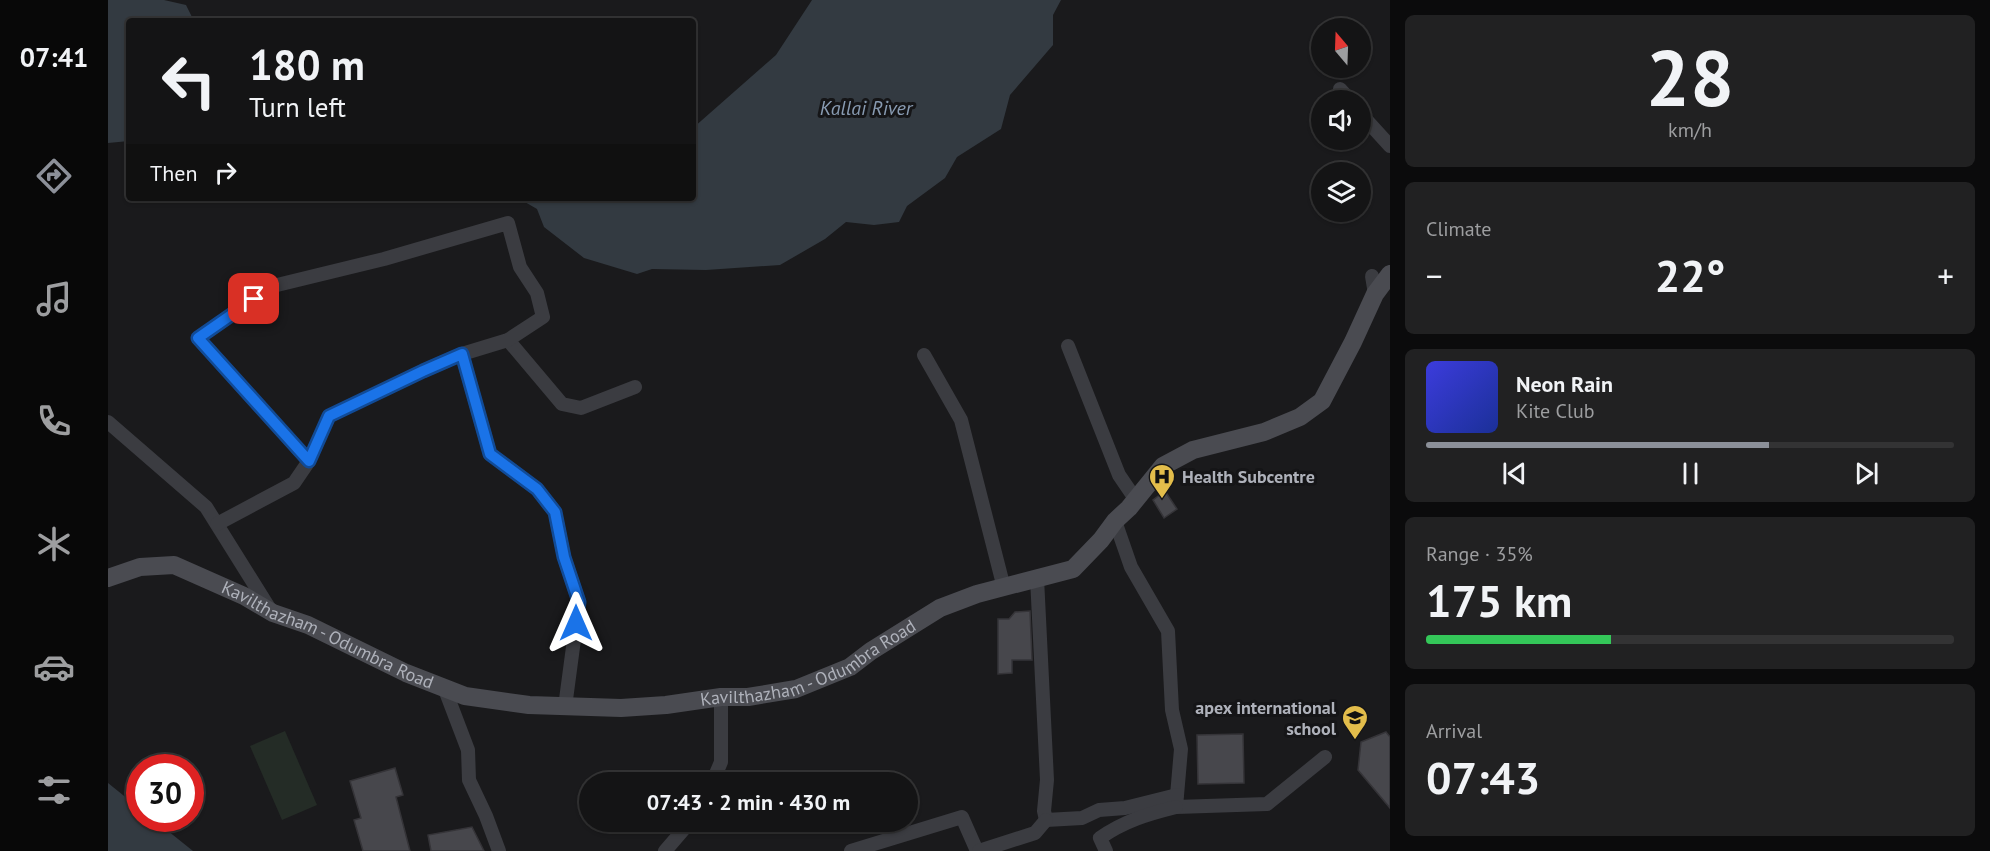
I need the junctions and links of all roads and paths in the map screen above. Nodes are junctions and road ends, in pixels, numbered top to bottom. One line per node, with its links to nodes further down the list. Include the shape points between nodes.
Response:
1 (1371, 125): 2 (street)
2 (1390, 146)
3 (1381, 275): 11 (main road, Kavilthazham - Odumbra Road, via 1353,342 1322,401 1300,417 1264,432 1193,450 1164,466)
4 (508, 340): 6 (street); 8 (street, via 562,404 581,408); 10 (street, via 543,317 537,293 520,267 508,223 273,286 198,338)
5 (1068, 346): 11 (street, via 1119,475)
6 (462, 354): 10 (street, via 329,416); 20 (street, via 490,454 537,489 555,512 579,602)
7 (924, 355): 16 (street, via 961,420)
8 (635, 387)
9 (108, 422): 13 (street, via 206,507)
10 (309, 461): 13 (street, via 294,483)
11 (1136, 500): 12 (main road, Kavilthazham - Odumbra Road)
12 (1115, 521): 15 (main road, Kavilthazham - Odumbra Road, via 1073,569); 23 (street, via 1131,567 1168,632 1172,710 1181,748)
13 (217, 524): 17 (street)
14 (108, 578): 17 (main road, Kavilthazham - Odumbra Road, via 140,567 174,565)
15 (1037, 578): 16 (main road, Kavilthazham - Odumbra Road); 24 (street)
16 (1004, 588): 19 (main road, Kavilthazham - Odumbra Road, via 940,608 850,666 821,680 796,689)
17 (273, 613): 18 (main road, Kavilthazham - Odumbra Road)
18 (444, 687): 20 (main road, Kavilthazham - Odumbra Road, via 465,696); 26 (street, via 468,750 469,780)
19 (721, 697): 20 (main road, Kavilthazham - Odumbra Road, via 621,708); 22 (street, via 721,762)
20 (565, 707)
21 (1325, 758): 23 (street, via 1267,804)
22 (717, 772)
23 (1176, 801): 24 (street, via 1099,810 1082,818); 30 (street, via 1116,826 1100,838)
24 (1046, 820): 29 (street, via 1035,833)
25 (681, 832): 27 (street)
26 (500, 851)
27 (665, 851)
28 (851, 851): 29 (street, via 962,817)
29 (978, 851)
30 (1106, 851)

